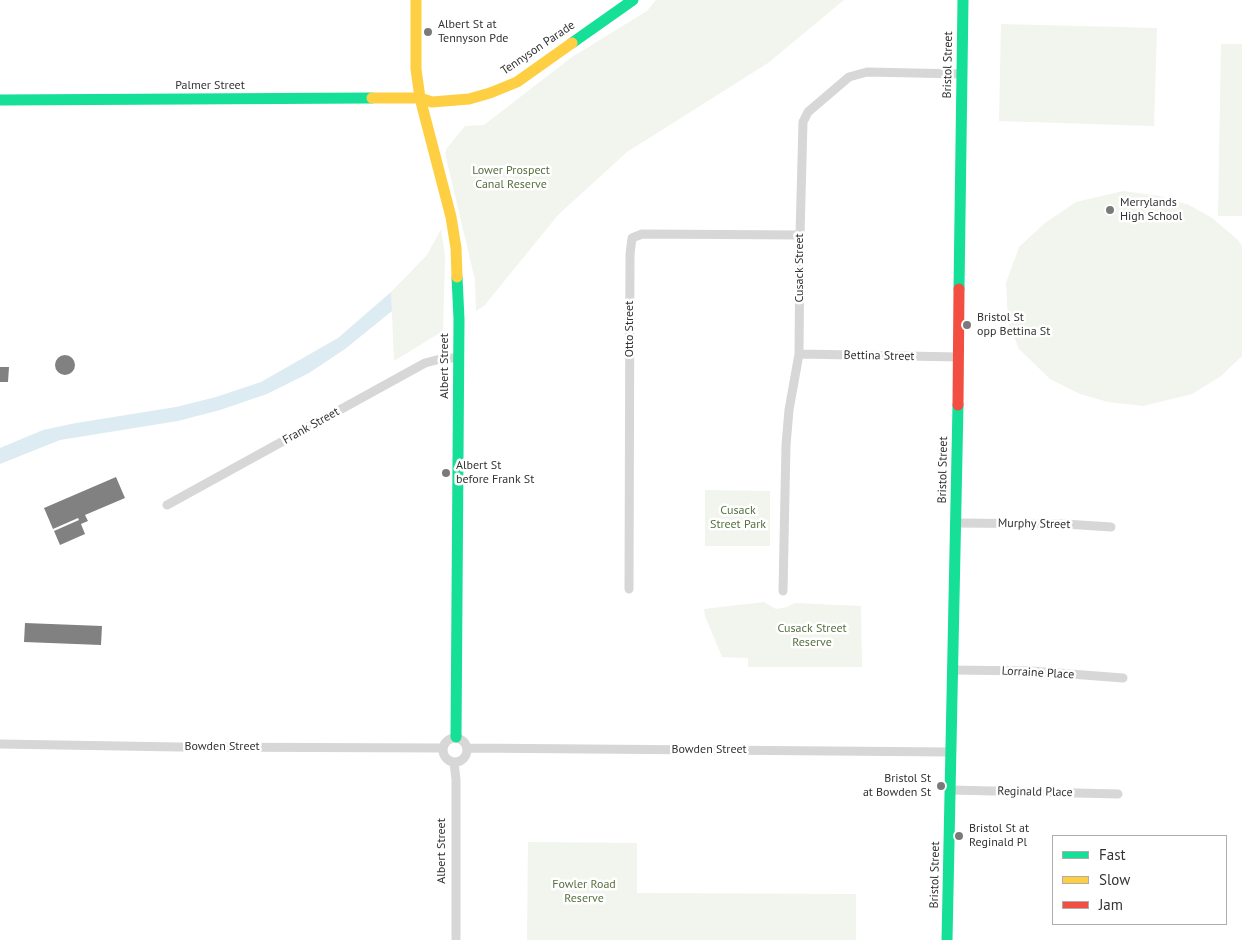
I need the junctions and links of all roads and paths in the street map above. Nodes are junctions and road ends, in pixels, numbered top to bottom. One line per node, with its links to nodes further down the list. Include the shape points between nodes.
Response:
1 (416, 0): 5 (street, Albert Street, via 416,69)
2 (633, 0): 5 (street, Tennyson Parade, via 517,82 468,99 432,102)
3 (963, 0): 4 (street, Bristol Street)
4 (962, 74): 7 (street, Cusack Street, via 868,72 850,77 808,112 803,129); 9 (street, Bristol Street)
5 (420, 98): 6 (street, Palmer Street); 10 (street, Albert Street, via 456,248)
6 (0, 100)
7 (800, 235): 8 (street, Cusack Street); 14 (street, Otto Street, via 642,234 632,238)
8 (799, 354): 9 (street, Bettina Street); 15 (street, Cusack Street, via 786,445)
9 (959, 357): 12 (street, Bristol Street)
10 (459, 358): 11 (street, Frank Street, via 424,363); 18 (street, Albert Street)
11 (167, 505)
12 (956, 523): 13 (street, Murphy Street); 16 (street, Bristol Street)
13 (1111, 527)
14 (629, 588)
15 (783, 592)
16 (952, 670): 17 (street, Lorraine Place, via 1031,671); 22 (street, Bristol Street)
17 (1123, 678)
18 (456, 737): 20 (street, via 446,741); 21 (street)
19 (0, 744): 20 (street, Bowden Street)
20 (443, 748): 23 (street, via 446,757)
21 (468, 748): 22 (street, Bowden Street); 23 (street, via 466,757)
22 (951, 752): 24 (street, Bristol Street)
23 (454, 762): 26 (street, Albert Street)
24 (951, 790): 25 (street, Reginald Place); 27 (street, Bristol Street)
25 (1118, 794)
26 (456, 940)
27 (946, 940)

